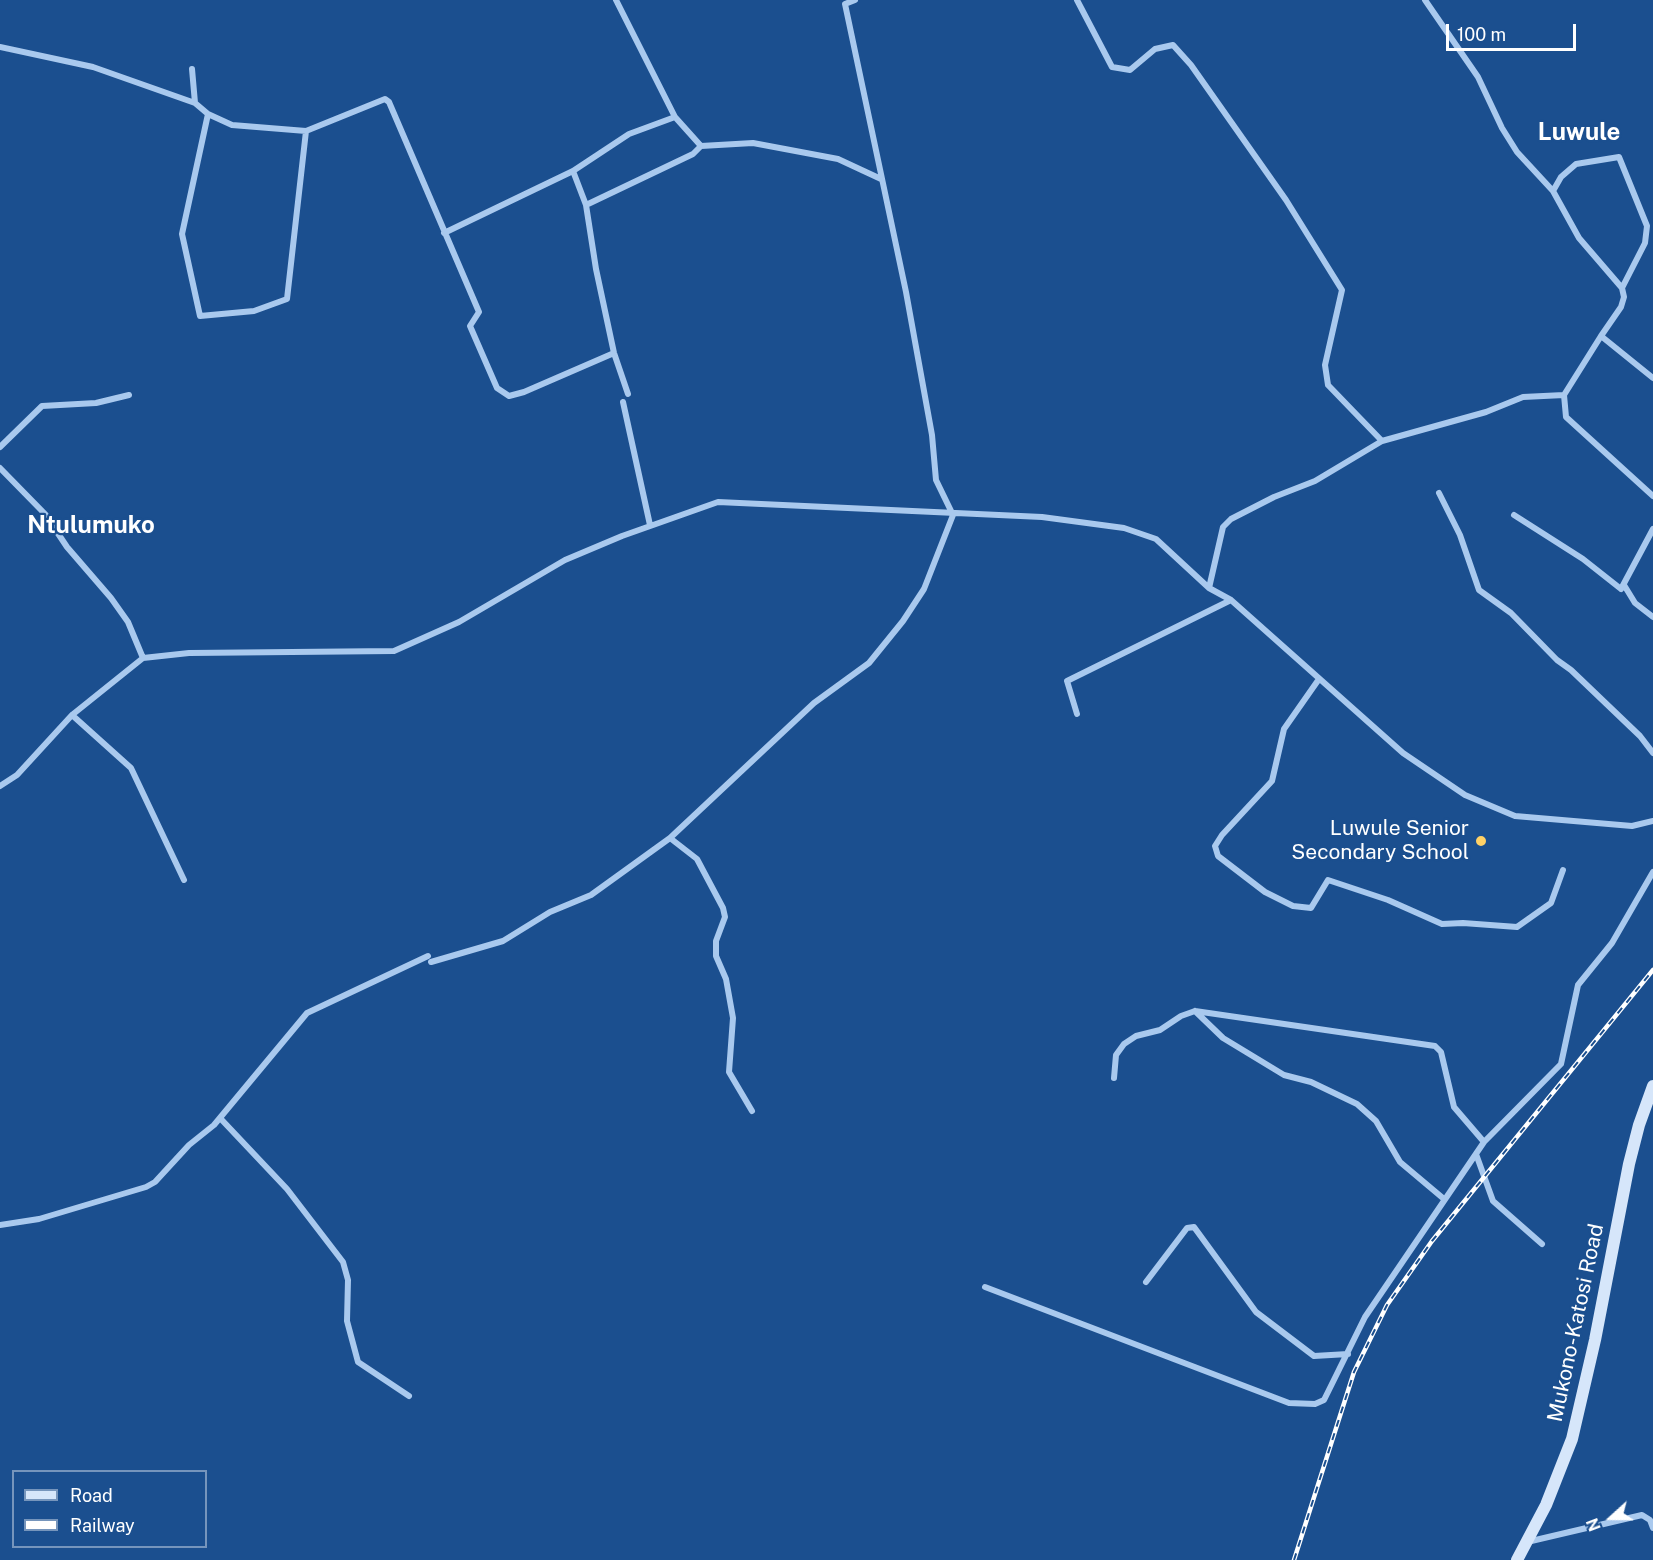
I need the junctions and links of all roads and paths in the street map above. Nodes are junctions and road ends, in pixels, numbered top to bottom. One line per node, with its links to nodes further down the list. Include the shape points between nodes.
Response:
1 (616, 0): 9 (street)
2 (855, 0): 13 (street, via 845,4)
3 (1077, 0): 25 (street, via 1112,67 1130,70 1155,49 1173,45 1286,200 1342,290 1325,365 1329,385)
4 (1425, 0): 14 (street, via 1478,77 1517,152)
5 (0, 47): 7 (street, via 93,67)
6 (192, 69): 7 (street)
7 (195, 103): 8 (street)
8 (208, 114): 10 (street, via 232,125); 10 (street, via 182,234 200,316 254,311 287,299)
9 (675, 117): 11 (street); 12 (street, via 629,134)
10 (306, 131): 16 (street, via 385,99)
11 (701, 146): 13 (street, via 753,143 838,159); 15 (street, via 693,154)
12 (573, 171): 15 (street); 16 (street)
13 (881, 179): 31 (street, via 906,292 932,435 936,480)
14 (1553, 191): 17 (street, via 1579,238); 17 (street, via 1576,164 1619,156 1647,226 1645,243)
15 (586, 205): 19 (street)
16 (444, 233): 19 (street, via 479,312 470,326 497,388 509,396 524,393)
17 (1622, 288): 18 (street, via 1621,307)
18 (1601, 336): 20 (street); 23 (street)
19 (614, 353): 21 (street)
20 (1653, 378)
21 (628, 394)
22 (129, 395): 26 (street, via 96,403 42,406)
23 (1564, 395): 25 (street, via 1523,397 1486,412); 29 (street, via 1566,417)
24 (623, 402): 32 (street)
25 (1382, 441): 34 (street, via 1315,481 1231,519 1223,527)
26 (0, 447)
27 (0, 468): 38 (street, via 45,514 67,547 111,598 128,622)
28 (1439, 493): 42 (street, via 1460,535 1479,590 1511,613)
29 (1653, 496)
30 (1514, 514): 35 (street)
31 (953, 515): 32 (street, via 718,502); 34 (street, via 1042,517 1124,528 1156,539); 45 (street, via 924,589 869,663 814,703)
32 (650, 525): 38 (street, via 565,560 459,622 394,651 189,653)
33 (1653, 529): 35 (street)
34 (1209, 588): 36 (street)
35 (1621, 589): 37 (street, via 1624,585 1635,603)
36 (1231, 600): 39 (street); 40 (street, via 1066,681)
37 (1653, 616)
38 (143, 658): 41 (street)
39 (1319, 679): 44 (street, via 1403,753 1465,795 1515,816 1632,826); 46 (street, via 1284,729 1272,781 1222,836 1215,846 1218,856 1265,892 1293,906 1311,908 1328,880 1442,924 1517,927 1551,903)
40 (1077, 714)
41 (72, 715): 43 (street, via 17,775); 48 (street, via 131,768)
42 (1653, 753)
43 (0, 786)
44 (1653, 821)
45 (670, 838): 52 (street, via 698,858 723,908 725,917 716,941 716,956 726,979 733,1018 729,1072); 53 (street, via 591,895 550,912 503,941 430,959 307,1013)
46 (1563, 870)
47 (1653, 872): 54 (street, via 1612,943 1578,985 1561,1064)
48 (184, 880)
49 (1195, 1011): 50 (street, via 1124,1044 1116,1055); 54 (street, via 1435,1046 1441,1052 1454,1107); 56 (street, via 1222,1038 1284,1075 1311,1082 1358,1104 1376,1121 1400,1162)
50 (1114, 1078)
51 (1653, 1086): 64 (main road, Mukono-Katosi Road, via 1629,1164 1572,1439 1546,1505)
52 (752, 1111)
53 (220, 1118): 57 (street, via 146,1187 39,1219); 62 (street, via 287,1189 343,1262 348,1280 347,1321 358,1362)
54 (1484, 1142): 55 (street)
55 (1476, 1154): 56 (street); 58 (street, via 1493,1201)
56 (1444, 1199): 61 (street, via 1365,1317)
57 (0, 1225)
58 (1542, 1244)
59 (1146, 1282): 61 (street, via 1187,1228 1194,1227 1256,1312 1314,1356)
60 (985, 1287): 61 (street, via 1289,1403 1315,1404 1324,1400)
61 (1348, 1354)
62 (409, 1396)
63 (1653, 1528): 64 (street, via 1642,1515)
64 (1526, 1542): 65 (main road, Mukono-Katosi Road)
65 (1517, 1560)

